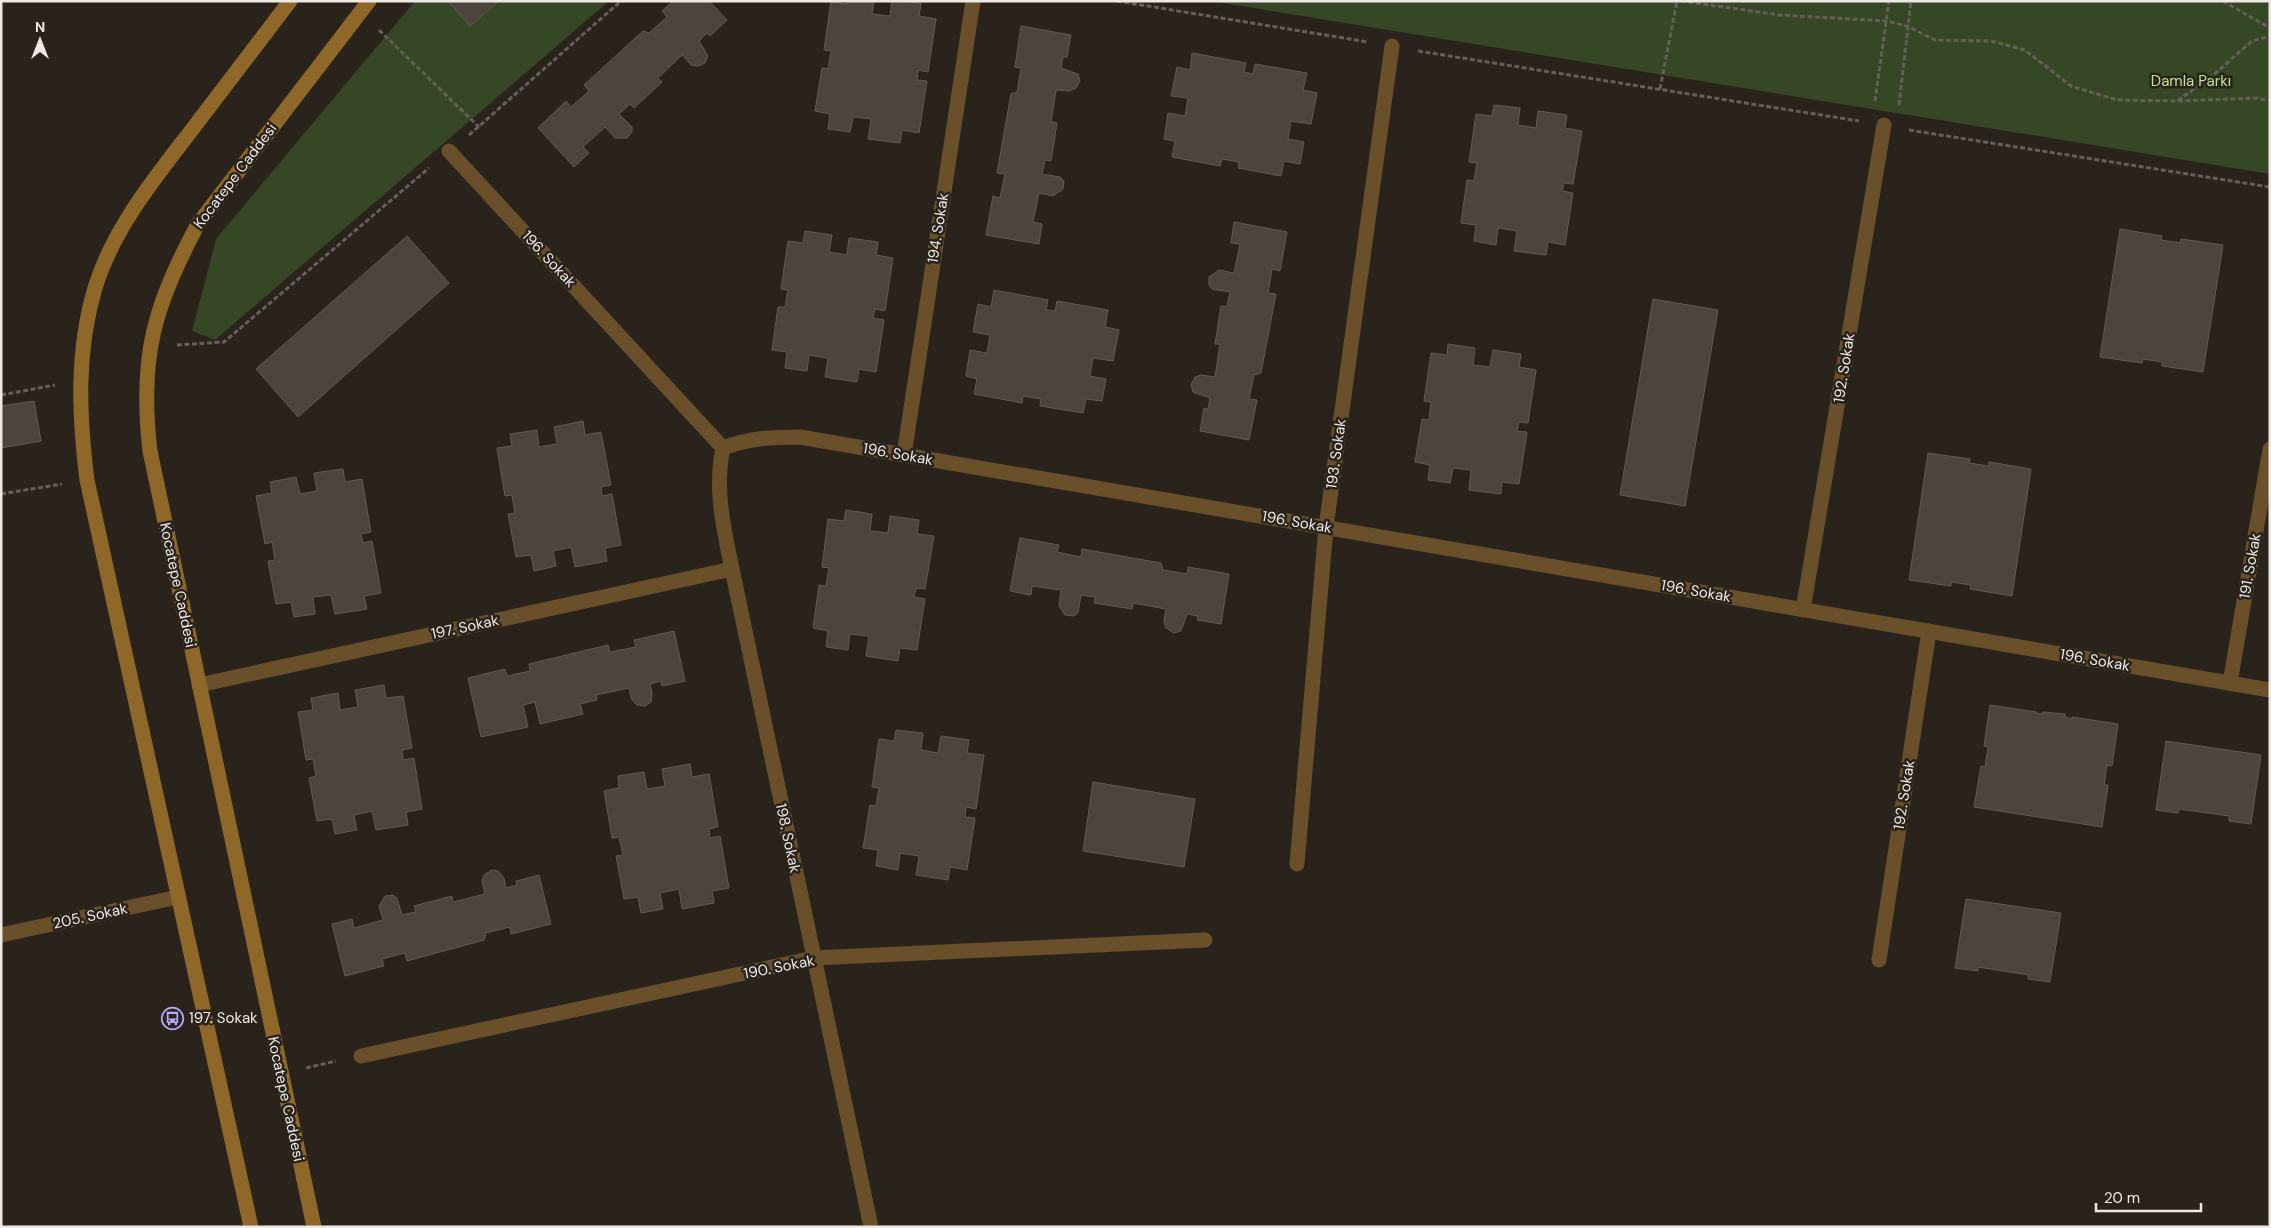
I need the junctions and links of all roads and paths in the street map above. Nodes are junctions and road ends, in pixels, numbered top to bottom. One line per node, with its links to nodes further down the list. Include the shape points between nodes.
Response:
1 (290, 1): 24 (main road, via 144,192 113,244 95,288 84,339)
2 (621, 1): 19 (path)
3 (973, 1): 28 (street, 194. Sokak)
4 (1116, 1): 9 (path)
5 (1679, 1): 11 (path, via 1780,15); 16 (path)
6 (1889, 1): 11 (path)
7 (1911, 1): 12 (path)
8 (2223, 1): 13 (path)
9 (1136, 3): 15 (path)
10 (365, 7): 19 (path); 23 (main road, Kocatepe Caddesi, via 198,224 160,303)
11 (1886, 21): 12 (path); 20 (path)
12 (1907, 26): 17 (path, via 1935,40 1992,41 2025,50 2071,86 2118,100); 20 (path)
13 (2270, 28)
14 (2270, 36): 17 (path, via 2252,41)
15 (1392, 46): 16 (path); 31 (street, 193. Sokak)
16 (1660, 89): 20 (path)
17 (2177, 101): 18 (path, via 2256,98)
18 (2270, 101)
19 (479, 126): 21 (path)
20 (1885, 126): 22 (path); 33 (street, 192. Sokak)
21 (449, 151): 23 (path, via 224,342); 26 (street, 196. Sokak)
22 (2270, 188)
23 (149, 346): 36 (main road, Kocatepe Caddesi, via 146,416 150,451)
24 (80, 381): 25 (path); 29 (main road, via 80,428)
25 (1, 395)
26 (722, 448): 28 (street, 196. Sokak, via 745,440 800,437); 32 (street, 198. Sokak, via 718,492)
27 (2270, 449): 35 (street, 191. Sokak)
28 (904, 455): 31 (street, 196. Sokak)
29 (87, 480): 30 (path); 39 (main road)
30 (1, 494)
31 (1326, 527): 33 (street, 196. Sokak); 38 (street, 193. Sokak)
32 (732, 569): 36 (street, 197. Sokak); 42 (street, 198. Sokak)
33 (1803, 610): 34 (street, 196. Sokak)
34 (1929, 631): 35 (street, 196. Sokak); 43 (street, 192. Sokak)
35 (2230, 684): 37 (street, 196. Sokak)
36 (199, 685): 45 (main road, Kocatepe Caddesi)
37 (2270, 690)
38 (1297, 864)
39 (178, 897): 40 (street, 205. Sokak); 46 (main road)
40 (1, 935)
41 (1205, 940): 42 (street, 190. Sokak)
42 (814, 958): 44 (street, 190. Sokak); 48 (street, 198. Sokak)
43 (1879, 960)
44 (361, 1056): 45 (path)
45 (281, 1073): 47 (main road, Kocatepe Caddesi)
46 (251, 1227)
47 (314, 1227)
48 (871, 1227)

